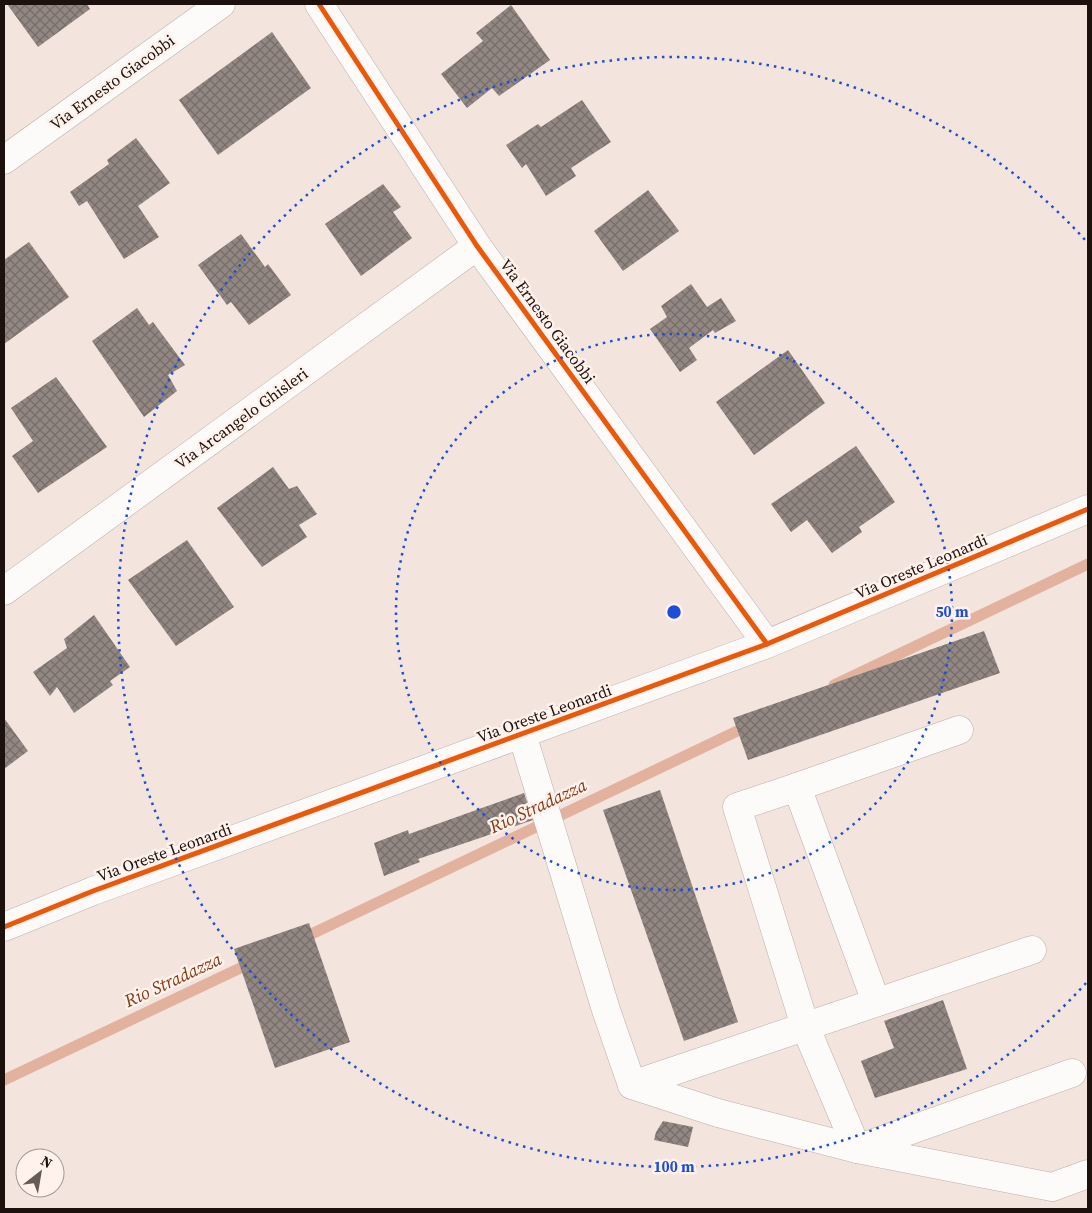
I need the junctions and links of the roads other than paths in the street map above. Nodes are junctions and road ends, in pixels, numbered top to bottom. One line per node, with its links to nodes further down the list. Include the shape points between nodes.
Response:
1 (220, 4): 3 (street, Via Ernesto Giacobbi)
2 (319, 4): 4 (street, Via Ernesto Giacobbi)
3 (4, 160)
4 (477, 246): 6 (street, Via Arcangelo Ghisleri); 7 (street, Via Ernesto Giacobbi)
5 (1088, 508): 7 (street, Via Oreste Leonardi)
6 (4, 591)
7 (767, 644): 9 (street, Via Oreste Leonardi)
8 (958, 730): 10 (street)
9 (522, 734): 11 (street, Via Oreste Leonardi, via 102,888); 16 (street)
10 (797, 787): 13 (street); 14 (street, via 737,807)
11 (4, 928)
12 (1032, 950): 13 (street)
13 (876, 1002): 14 (street)
14 (805, 1026): 16 (street); 17 (street)
15 (1072, 1073): 17 (street)
16 (632, 1085): 17 (street, via 718,1113)
17 (857, 1150): 18 (street, via 1052,1187)
18 (1088, 1174)

